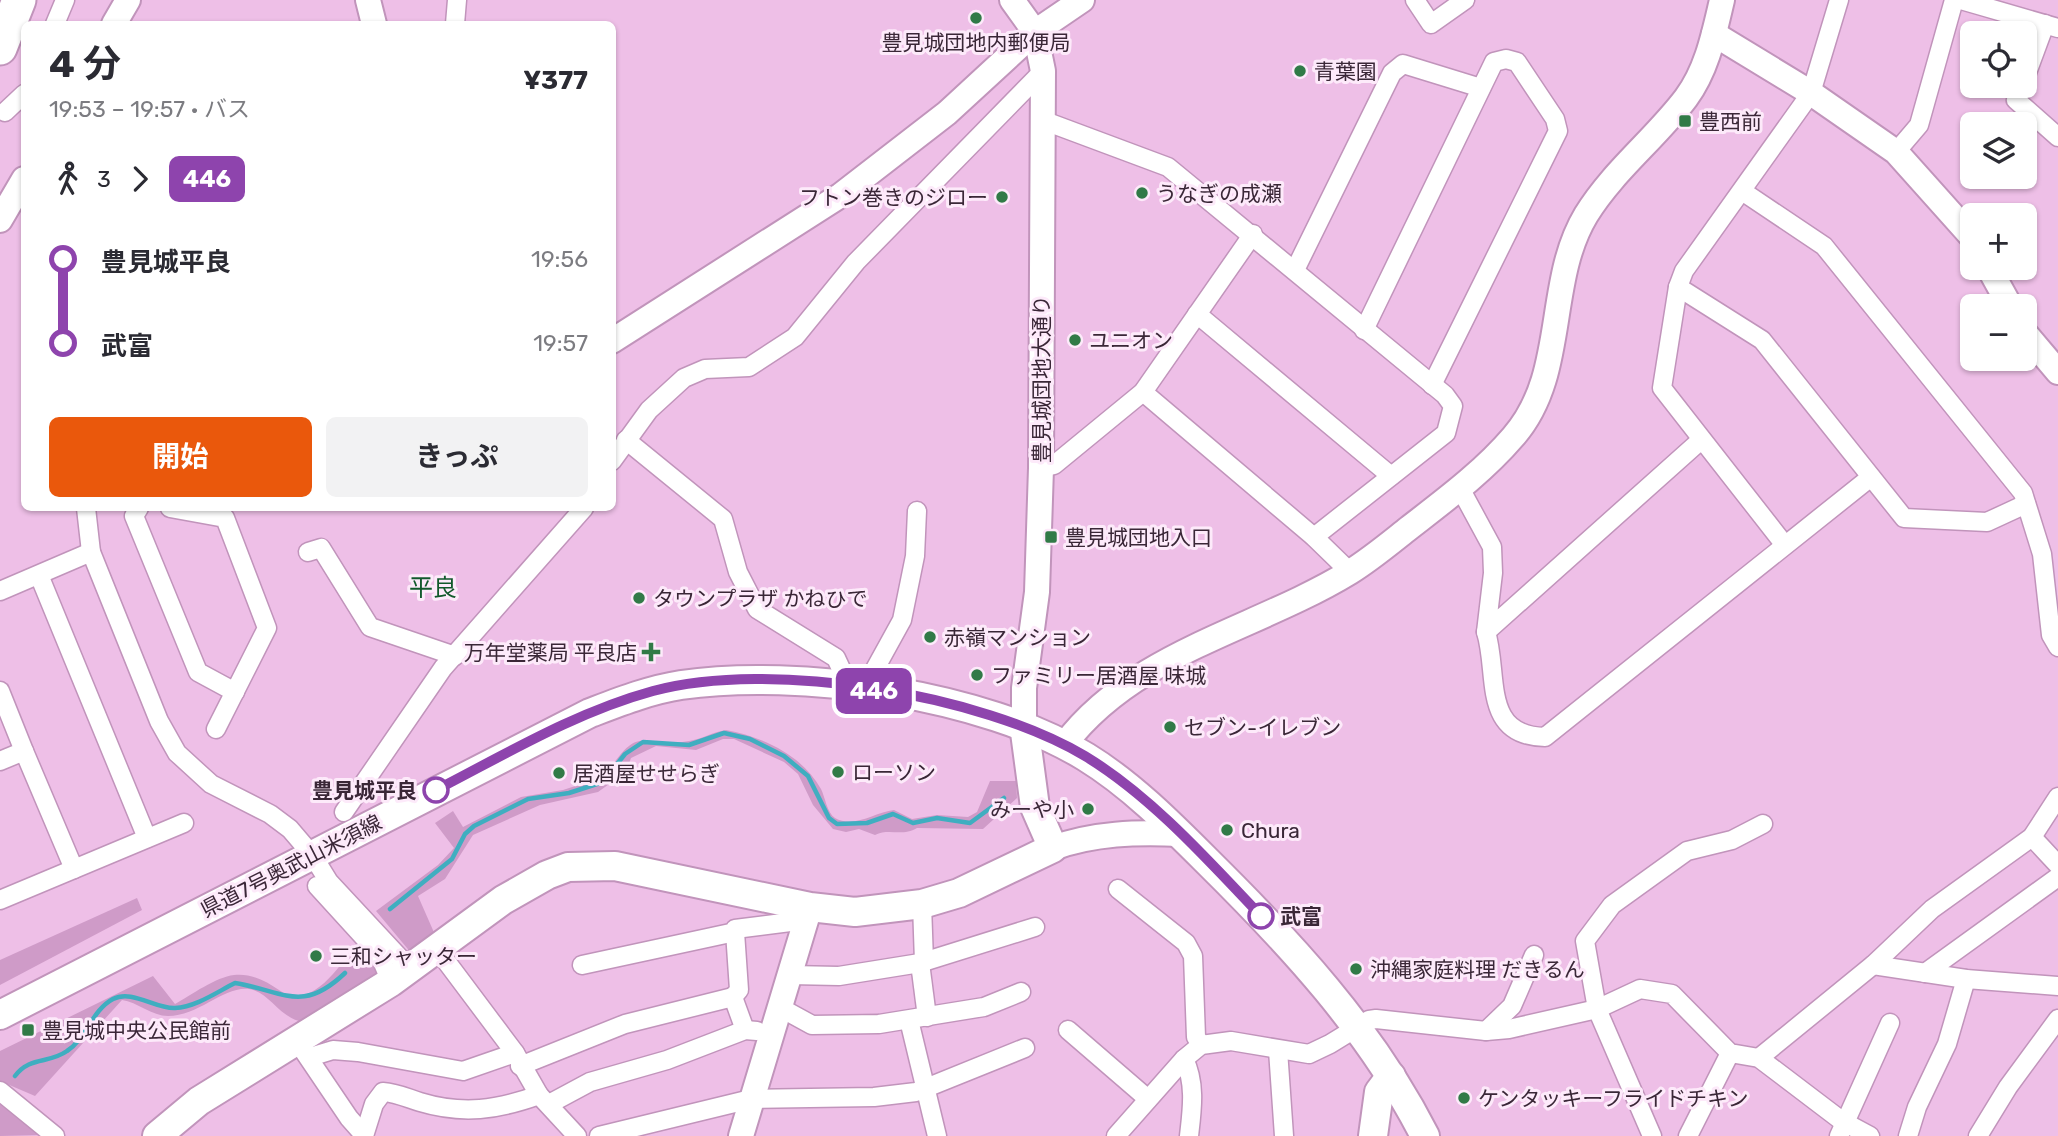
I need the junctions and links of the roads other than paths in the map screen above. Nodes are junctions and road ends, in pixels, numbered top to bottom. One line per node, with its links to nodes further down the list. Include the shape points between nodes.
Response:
1 (19, 0): 21 (highway)
2 (65, 0): 14 (street)
3 (128, 0): 15 (street)
4 (368, 0): 16 (street)
5 (457, 0): 17 (street)
6 (1012, 0): 19 (street)
7 (1082, 0): 19 (street)
8 (1415, 0): 9 (street, via 1431,24)
9 (1465, 0)
10 (1722, 0): 20 (street)
11 (1839, 0): 25 (street)
12 (1954, 0): 31 (street, via 1919,125)
13 (1961, 0): 18 (street)
14 (56, 21)
15 (116, 21)
16 (372, 21)
17 (455, 21)
18 (2051, 26): 22 (street)
19 (1035, 32): 23 (street, 豊見城団地大通り); 41 (street, via 947,113 841,195)
20 (1714, 34): 25 (street); 52 (street, via 1707,61 1687,97 1609,184 1573,239 1544,386 1531,414)
21 (0, 48)
22 (2037, 54)
23 (1043, 71): 29 (street, 豊見城団地大通り); 46 (street, via 856,261 795,337 749,367 694,372 666,393)
24 (1481, 88): 37 (street, via 1403,64 1392,73); 40 (street); 44 (street, via 1494,62 1517,62 1555,119 1558,131)
25 (1811, 93): 31 (street); 33 (street)
26 (21, 97): 28 (street)
27 (2017, 98): 30 (street)
28 (5, 112)
29 (1042, 120): 36 (street, via 1168,167); 49 (street, 豊見城団地大通り)
30 (2058, 137)
31 (1896, 152): 35 (street)
32 (21, 184): 34 (street)
33 (1742, 191): 38 (street, via 1684,271); 53 (street, via 1824,246 1989,449 2023,493)
34 (0, 220)
35 (1960, 224)
36 (1253, 234): 37 (street); 39 (street)
37 (1295, 270): 40 (street)
38 (1678, 288): 47 (street, via 1662,388); 51 (street, via 1762,340)
39 (1197, 314): 45 (street); 50 (street)
40 (1364, 330): 44 (street)
41 (616, 338)
42 (2037, 347): 43 (street)
43 (2058, 372)
44 (1432, 385): 50 (street, via 1452,406 1446,433)
45 (1143, 392): 49 (street, via 1055,465); 60 (street)
46 (626, 440): 48 (street); 70 (street, via 723,519 738,572 757,609 836,657)
47 (1701, 440): 61 (street); 67 (street)
48 (616, 455)
49 (1041, 468): 73 (street, 豊見城団地大通り, via 1037,592 1024,688)
50 (1391, 477): 60 (street)
51 (1871, 477): 53 (street, via 1904,518 1987,522); 61 (street)
52 (1460, 488): 64 (street); 67 (street, via 1492,547)
53 (2026, 504): 68 (street, via 2042,554 2051,635)
54 (86, 511): 63 (street)
55 (137, 511): 72 (street, via 134,516 198,672)
56 (206, 511): 59 (street)
57 (581, 511): 69 (street)
58 (917, 511): 70 (street, via 915,556 902,620)
59 (230, 513): 72 (street, via 267,628)
60 (1314, 537): 64 (street)
61 (1784, 544): 67 (street, via 1545,737 1520,733 1500,713)
62 (308, 551): 69 (street, via 321,548 370,626)
63 (92, 552): 65 (street); 86 (street, via 159,721 177,752 211,784 290,829)
64 (1350, 572): 75 (street, via 1155,668 1087,716)
65 (39, 575): 66 (street); 84 (street)
66 (0, 591)
67 (1486, 632)
68 (2058, 647)
69 (455, 656): 79 (street)
70 (852, 688): 73 (main road, 県道7号奥武山米須線, via 957,706); 86 (main road, 県道7号奥武山米須線, via 741,680 640,695 550,731)
71 (0, 691): 76 (street)
72 (235, 692): 74 (street)
73 (1024, 725): 75 (main road, 県道7号奥武山米須線); 85 (main road, via 1035,807)
74 (216, 729)
75 (1063, 745): 82 (main road, 県道7号奥武山米須線, via 1114,777)
76 (24, 751): 77 (street); 88 (street)
77 (0, 761)
78 (2058, 797): 83 (street)
79 (344, 812)
80 (184, 823): 84 (street)
81 (1763, 824): 110 (street, via 1732,840 1687,851 1612,905 1585,941)
82 (1180, 834): 85 (street, via 1111,834); 115 (main road, 県道7号奥武山米須線, via 1276,932)
83 (2032, 837): 87 (street); 101 (street, via 1932,909)
84 (147, 838): 88 (street)
85 (1053, 848): 93 (main road, via 959,893)
86 (313, 856): 103 (street); 111 (main road, 県道7号奥武山米須線)
87 (2058, 864)
88 (74, 869): 92 (street)
89 (2058, 877): 102 (street)
90 (317, 886): 103 (street)
91 (1118, 889): 120 (street, via 1186,943 1193,956)
92 (0, 900)
93 (922, 904): 94 (main road); 99 (street)
94 (808, 914): 96 (street); 97 (main road, via 615,866 568,867 526,886); 104 (street)
95 (1035, 927): 99 (street)
96 (736, 932): 100 (street); 108 (street, via 739,990)
97 (437, 949): 103 (main road); 126 (street)
98 (1534, 955): 118 (street, via 1512,1006)
99 (922, 962): 104 (street, via 839,976); 112 (street)
100 (582, 965)
101 (1873, 965): 102 (street); 125 (street)
102 (1926, 973): 105 (street)
103 (400, 975): 122 (main road)
104 (790, 975): 109 (street)
105 (1966, 979): 106 (street); 150 (street, via 1947,1044)
106 (2058, 986)
107 (1021, 992): 112 (street, via 984,1007)
108 (733, 997): 116 (street); 126 (street, via 625,1024)
109 (779, 1007): 112 (street, via 812,1026); 119 (street)
110 (1597, 1009): 118 (street); 124 (street, via 1640,989 1671,994); 147 (street)
111 (0, 1015)
112 (918, 1019): 129 (street)
113 (2058, 1019): 151 (street)
114 (1890, 1023): 134 (street)
115 (1358, 1026): 118 (street, via 1369,1020 1395,1018); 123 (street, via 1309,1054); 128 (main road, 県道7号奥武山米須線)
116 (745, 1030): 119 (street); 131 (street)
117 (1068, 1030): 133 (street)
118 (1486, 1031)
119 (771, 1034): 132 (street)
120 (1200, 1045): 123 (street, via 1231,1041); 127 (street)
121 (1025, 1048): 129 (street)
122 (304, 1050): 126 (street, via 359,1052 463,1072); 136 (main road, via 199,1101); 137 (street)
123 (1278, 1050): 144 (street)
124 (1730, 1053): 125 (street); 148 (street)
125 (1759, 1058): 134 (street)
126 (517, 1059): 131 (street)
127 (1184, 1059): 133 (street); 143 (street, via 1191,1073)
128 (1391, 1076): 145 (main road, via 1379,1093); 146 (main road, 県道7号奥武山米須線)
129 (928, 1088): 132 (street, via 874,1097); 141 (street)
130 (0, 1091): 135 (street)
131 (544, 1099): 137 (street, via 468,1112 383,1092 374,1104); 138 (street)
132 (751, 1099): 139 (street); 140 (street)
133 (1148, 1100): 142 (street)
134 (1840, 1129): 149 (street)
135 (55, 1136)
136 (157, 1136)
137 (364, 1136)
138 (577, 1136)
139 (599, 1136)
140 (741, 1136)
141 (937, 1136)
142 (1116, 1136)
143 (1189, 1136)
144 (1284, 1136)
145 (1373, 1136)
146 (1425, 1136)
147 (1651, 1136)
148 (1688, 1136)
149 (1870, 1136)
150 (1908, 1136)
151 (1978, 1136)

